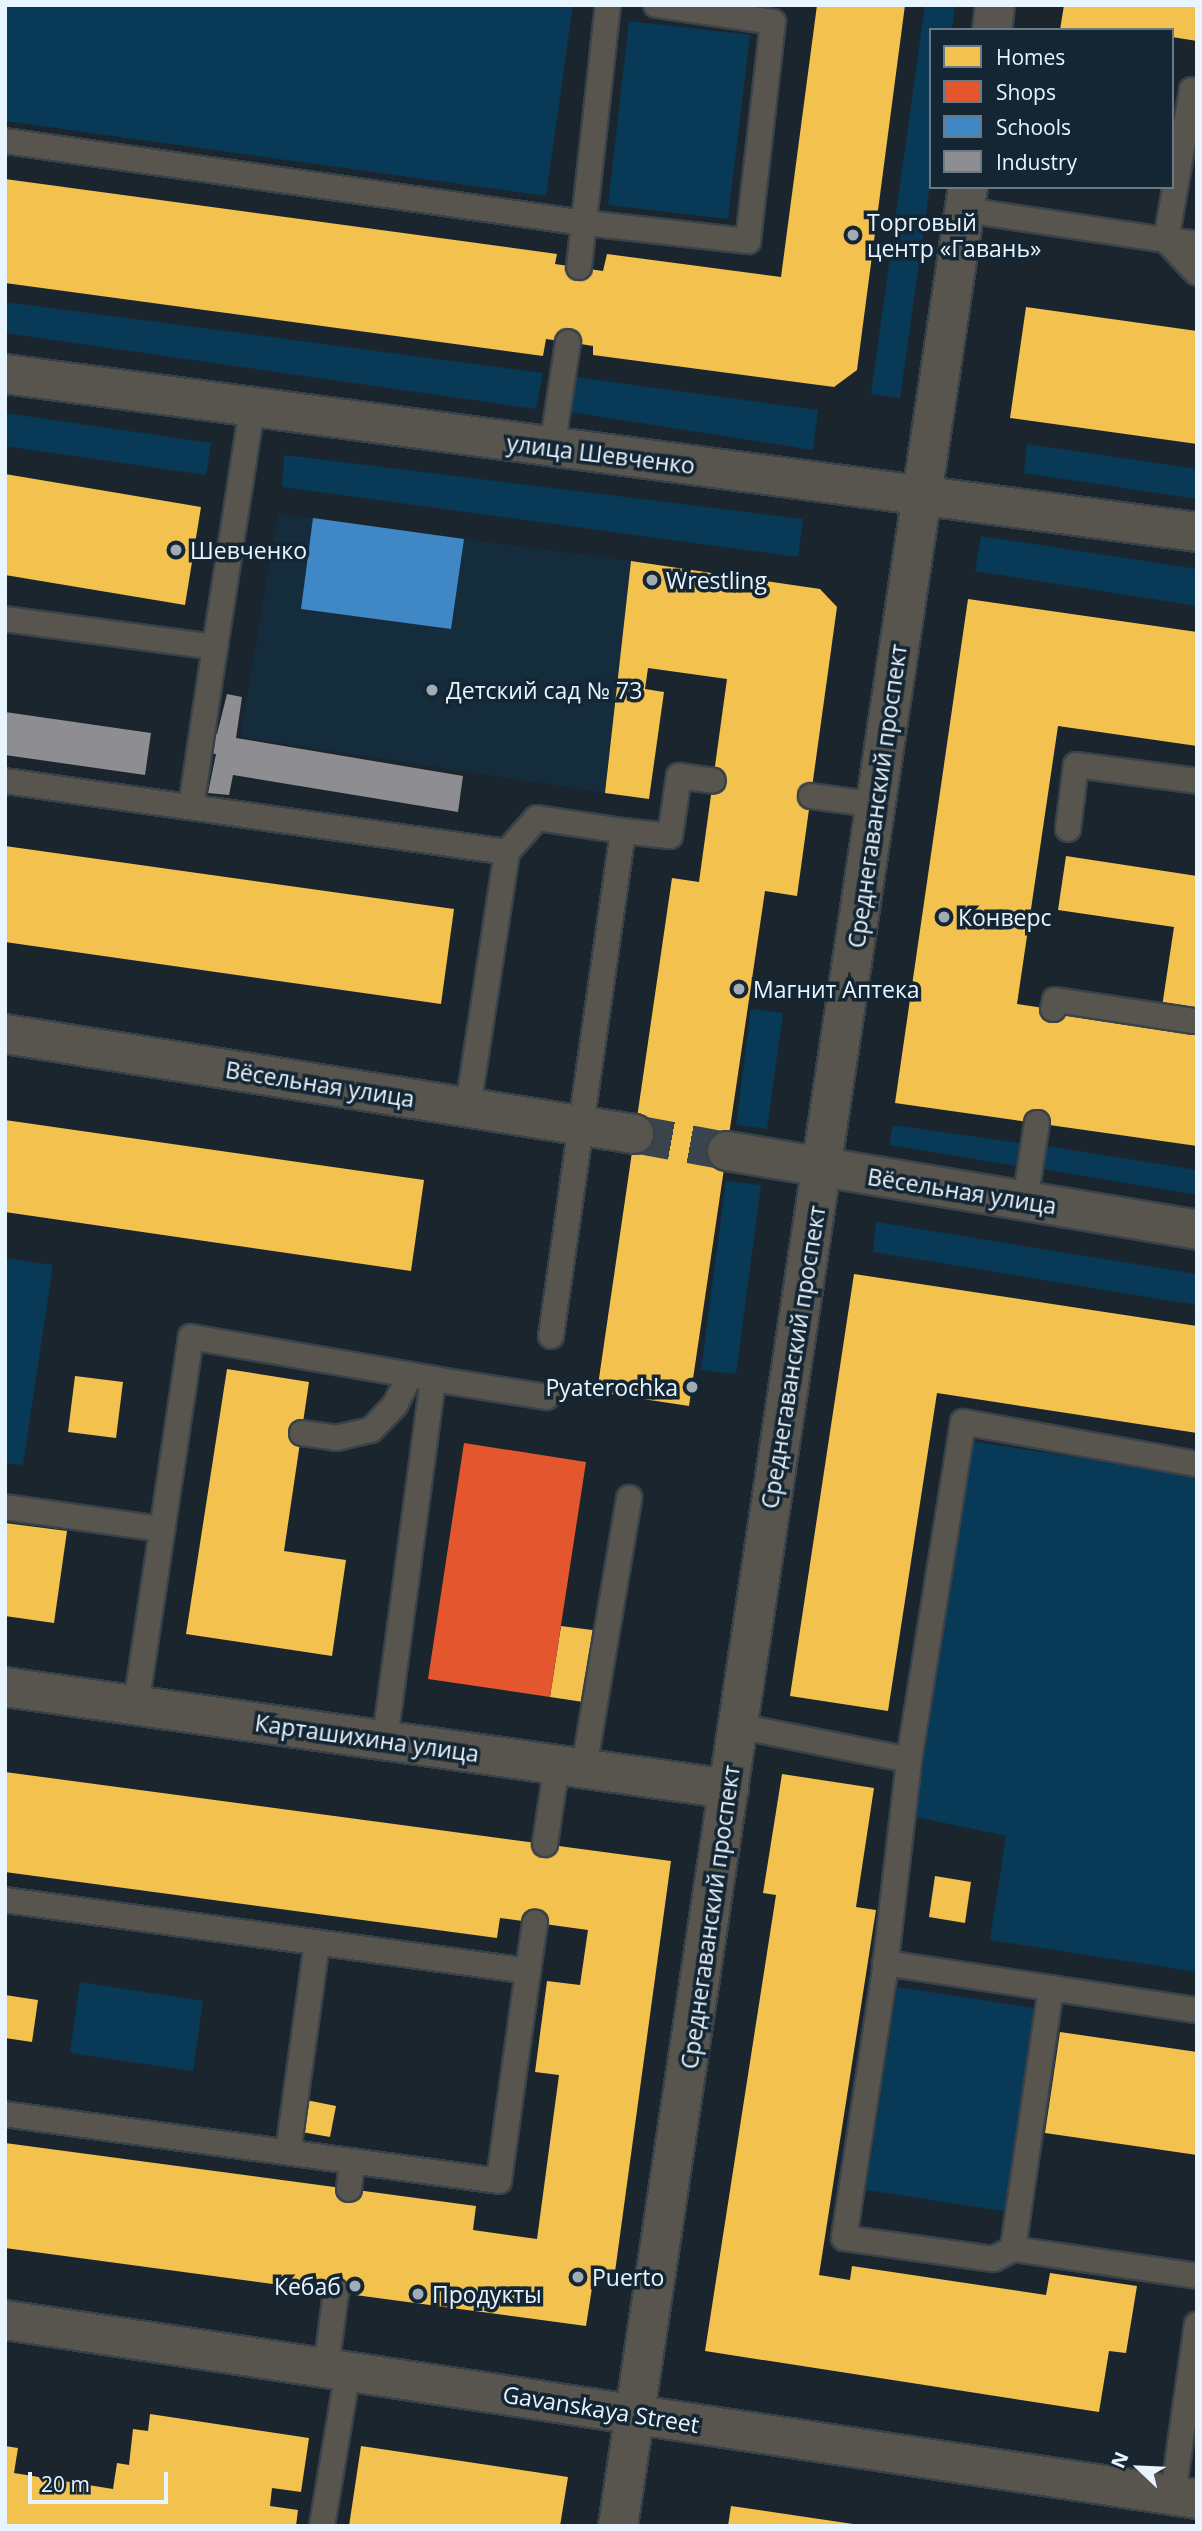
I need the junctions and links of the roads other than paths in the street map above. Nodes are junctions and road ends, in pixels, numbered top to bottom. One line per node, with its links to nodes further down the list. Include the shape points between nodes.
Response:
1 (608, 5): 8 (lane)
2 (656, 5): 8 (lane, via 773,22 748,241)
3 (995, 5): 4 (street)
4 (992, 28)
5 (1197, 90): 9 (lane, via 1192,90)
6 (5, 141): 8 (lane)
7 (967, 199): 9 (lane); 17 (street, Среднегаванский проспект)
8 (585, 223): 11 (lane)
9 (1166, 240): 10 (lane); 12 (lane)
10 (1197, 244)
11 (579, 267)
12 (1197, 272)
13 (568, 342): 16 (lane)
14 (5, 374): 15 (street, улица Шевченко)
15 (251, 407): 16 (street, улица Шевченко); 20 (lane)
16 (552, 447): 17 (street, улица Шевченко)
17 (922, 496): 18 (street, улица Шевченко); 25 (street, Среднегаванский проспект)
18 (1197, 532)
19 (5, 619): 20 (lane)
20 (215, 647): 26 (lane)
21 (5, 781): 26 (lane)
22 (713, 781): 28 (lane, via 679,776 670,836)
23 (1197, 781): 27 (lane, via 1076,765)
24 (811, 796): 25 (lane)
25 (876, 805): 38 (street, Среднегаванский проспект)
26 (191, 807): 29 (lane)
27 (1068, 829)
28 (623, 831): 29 (lane, via 537,818); 35 (lane)
29 (507, 852): 33 (lane)
30 (1053, 1009): 31 (lane, via 1055,1000)
31 (1194, 1021)
32 (5, 1034): 33 (street, Вёсельная улица)
33 (468, 1107): 35 (street, Вёсельная улица)
34 (1037, 1123): 39 (lane)
35 (578, 1125): 36 (street, Вёсельная улица); 41 (lane)
36 (635, 1134)
37 (727, 1151): 38 (street, Вёсельная улица)
38 (822, 1168): 39 (street, Вёсельная улица); 51 (street, Среднегаванский проспект)
39 (1025, 1201): 40 (street, Вёсельная улица)
40 (1197, 1230)
41 (551, 1336)
42 (422, 1377): 43 (lane); 44 (lane, via 371,1430 336,1438); 48 (lane, via 191,1337); 52 (lane)
43 (547, 1397)
44 (302, 1433)
45 (1197, 1464): 53 (lane, via 963,1422)
46 (629, 1498): 54 (lane)
47 (5, 1507): 48 (lane)
48 (162, 1529): 50 (lane)
49 (5, 1687): 50 (street, Карташихина улица)
50 (135, 1705): 52 (street, Карташихина улица)
51 (738, 1726): 53 (lane); 55 (street, Среднегаванский проспект)
52 (385, 1740): 54 (street, Карташихина улица)
53 (909, 1760): 60 (lane)
54 (570, 1766): 55 (street, Карташихина улица); 56 (lane)
55 (729, 1789): 74 (street, Среднегаванский проспект)
56 (545, 1844)
57 (5, 1900): 59 (lane)
58 (536, 1923): 61 (lane)
59 (317, 1942): 61 (lane); 65 (lane)
60 (885, 1963): 62 (lane); 68 (lane, via 844,2238 993,2259)
61 (528, 1971): 66 (lane, via 499,2181)
62 (1051, 1988): 63 (lane); 68 (lane)
63 (1197, 2010)
64 (5, 2114): 65 (lane)
65 (288, 2152): 66 (lane)
66 (352, 2161): 67 (lane)
67 (349, 2189)
68 (1013, 2249): 69 (lane)
69 (1197, 2276)
70 (336, 2292): 73 (lane)
71 (5, 2320): 73 (street, Gavanskaya Street)
72 (1197, 2325): 75 (lane)
73 (337, 2370): 74 (street, Gavanskaya Street); 76 (lane)
74 (636, 2415): 75 (street, Gavanskaya Street); 77 (street, Среднегаванский проспект)
75 (1185, 2497)
76 (322, 2526)
77 (618, 2526)

